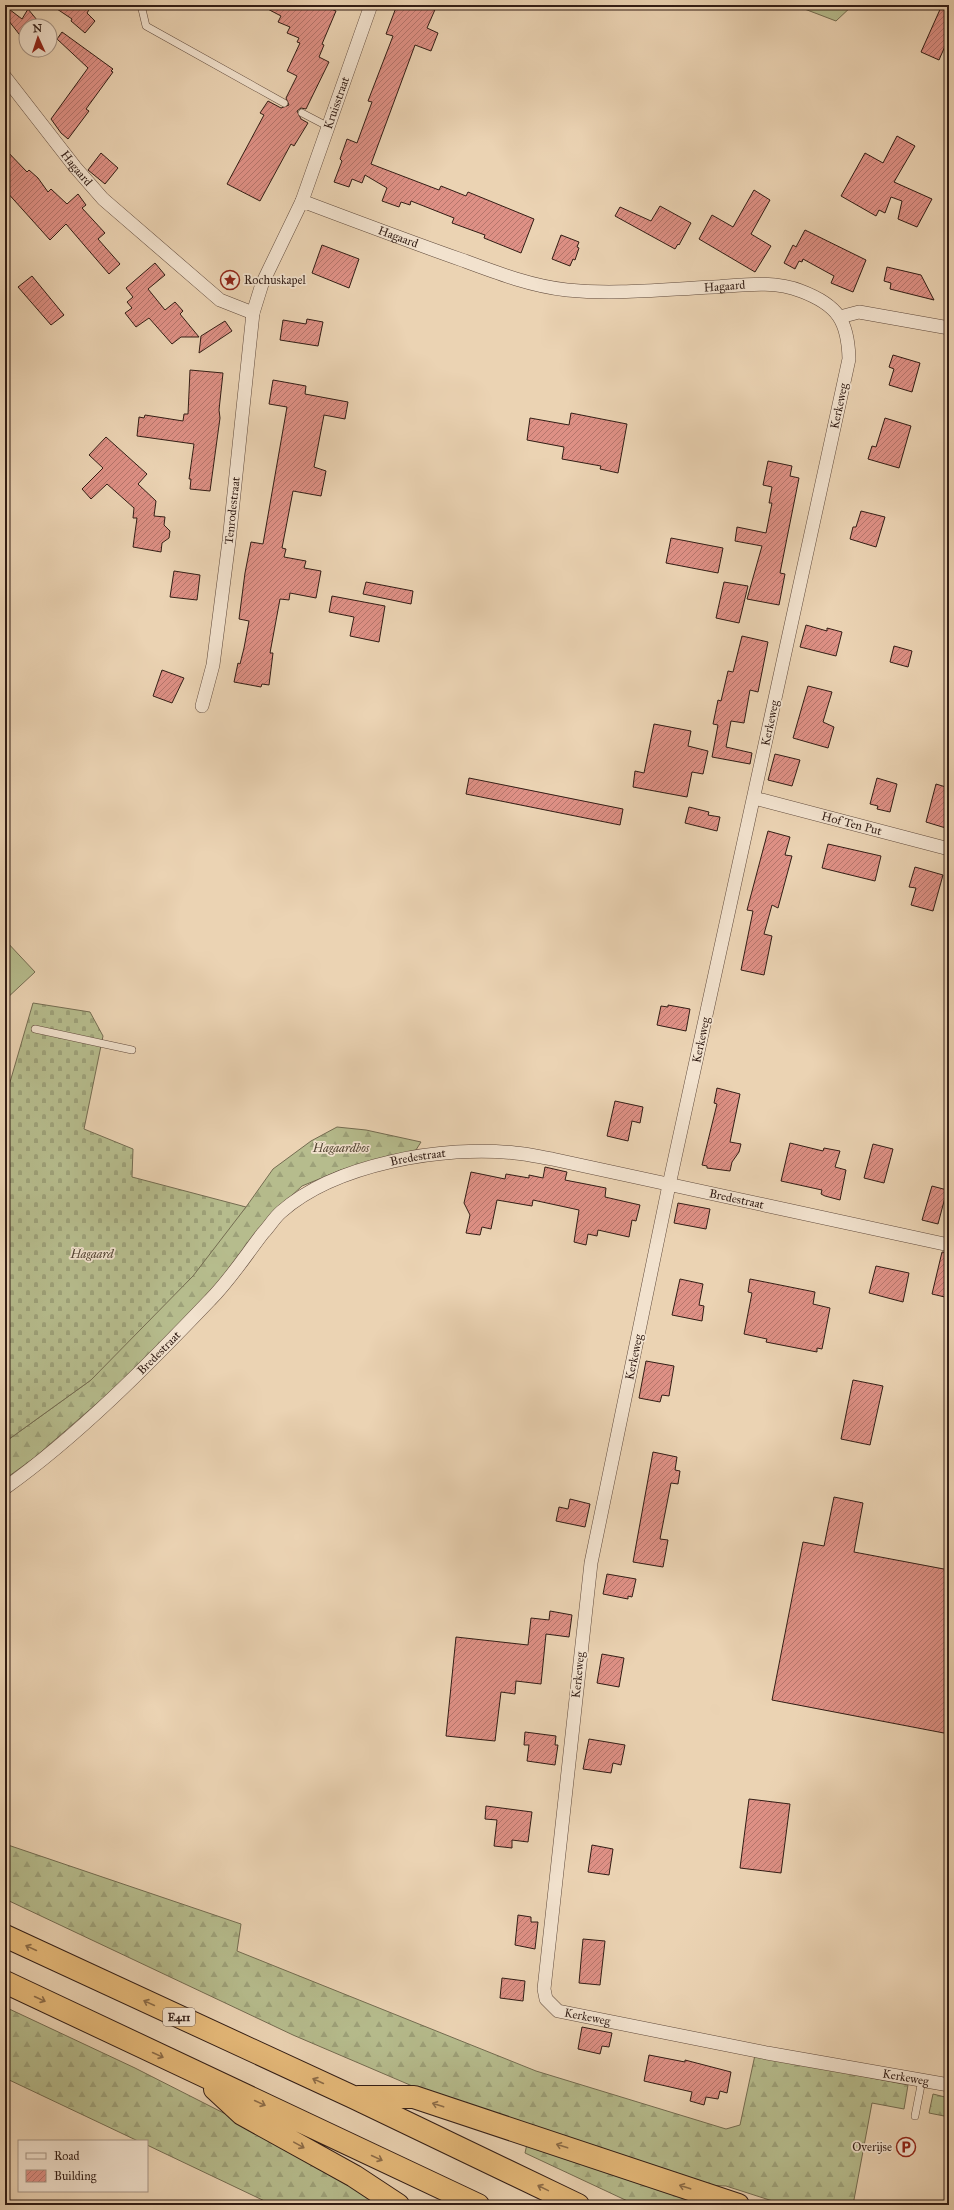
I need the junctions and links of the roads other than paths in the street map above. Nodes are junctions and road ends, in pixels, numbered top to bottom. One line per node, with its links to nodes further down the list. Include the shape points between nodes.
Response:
1 (141, 5): 4 (lane, via 146,26)
2 (371, 5): 6 (street, Kruisstraat)
3 (5, 77): 8 (street, Hagaard, via 103,199 220,300)
4 (284, 103)
5 (302, 113): 6 (lane)
6 (327, 126): 7 (street, Kruisstraat)
7 (302, 201): 8 (street, via 262,284); 9 (street, Hagaard, via 528,284 606,292 770,284 800,290 824,301)
8 (253, 313): 11 (street, Tenrodestraat, via 213,665)
9 (840, 317): 10 (street, via 860,312); 12 (street, Kerkeweg, via 848,336 849,359)
10 (949, 328)
11 (202, 706)
12 (754, 798): 13 (street, Hof Ten Put); 16 (street, Kerkeweg)
13 (949, 849)
14 (35, 1029): 15 (lane)
15 (132, 1050)
16 (669, 1185): 17 (street, Bredestraat); 18 (street, Bredestraat, via 552,1159 515,1153 479,1152 429,1155 389,1163 346,1174 326,1183 307,1192 279,1213 212,1299 52,1452); 22 (street, Kerkeweg, via 591,1563 545,1981 546,1999 558,2011 767,2053)
17 (949, 1245)
18 (5, 1488)
19 (5, 1936): 24 (highway, E411, one-way to 19)
20 (5, 1982): 21 (highway, one-way to 21)
21 (199, 2074): 26 (highway, one-way to 26, via 242,2114 354,2176); 27 (highway, one-way to 27)
22 (922, 2080): 23 (street, Kerkeweg); 25 (lane)
23 (949, 2085)
24 (353, 2098): 28 (highway, E411, one-way to 24); 29 (highway, one-way to 24, via 414,2097)
25 (915, 2116)
26 (398, 2205)
27 (478, 2205)
28 (578, 2205)
29 (738, 2205)

